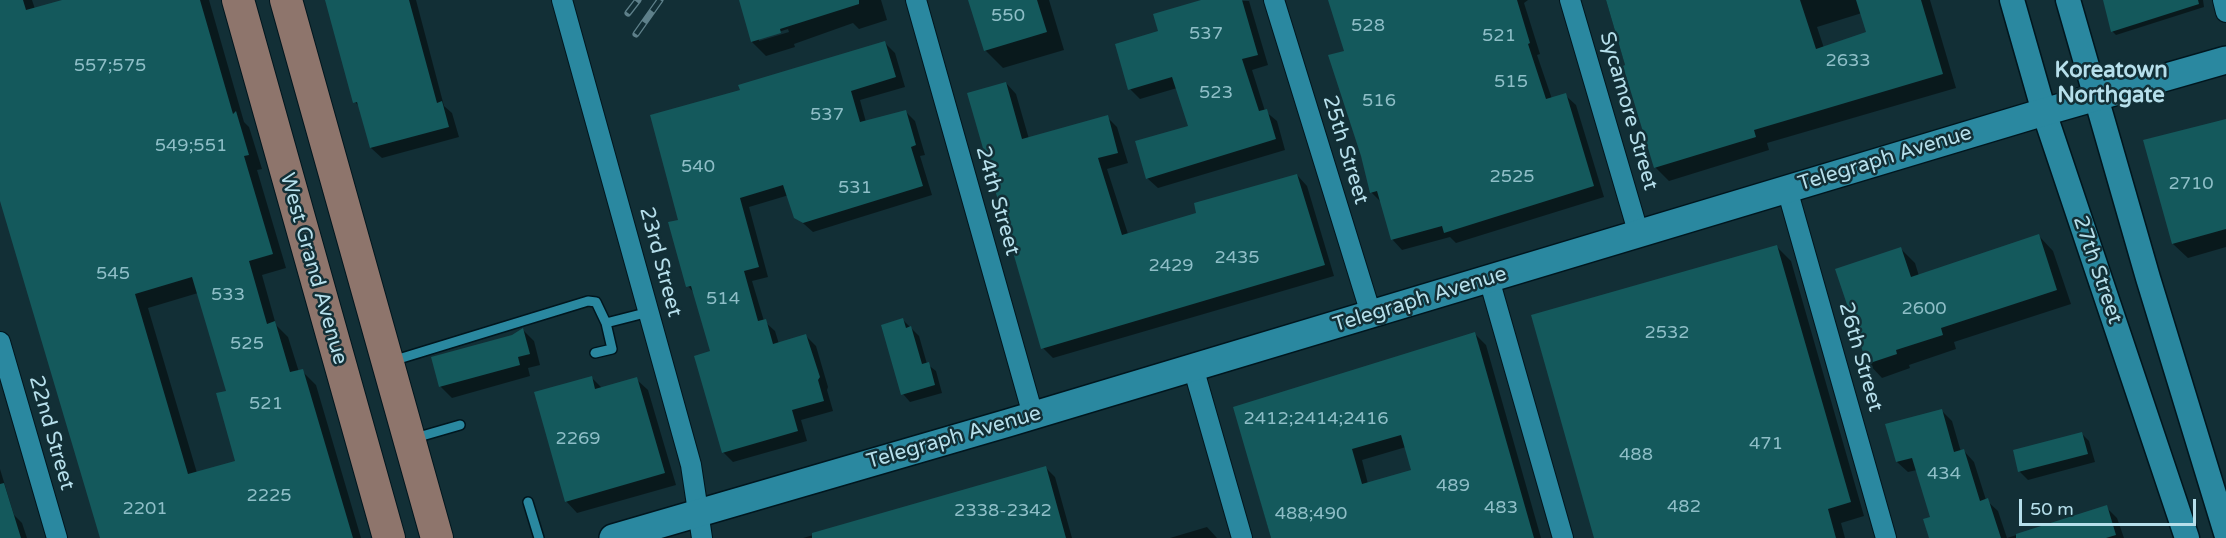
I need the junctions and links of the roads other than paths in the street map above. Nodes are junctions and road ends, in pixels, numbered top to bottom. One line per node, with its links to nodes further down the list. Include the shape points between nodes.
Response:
1 (238, 0): 31 (main road, West Grand Avenue)
2 (286, 0): 22 (main road)
3 (562, 0): 17 (street, 23rd Street)
4 (916, 0): 24 (street, 24th Street)
5 (1274, 0): 18 (street, 25th Street)
6 (1570, 0): 15 (street, Sycamore Street)
7 (2012, 0): 13 (street, 27th Street)
8 (2068, 0): 12 (street)
9 (2223, 0): 10 (street)
10 (2226, 12)
11 (2226, 60): 12 (main road, Telegraph Avenue)
12 (2096, 96): 13 (main road, Telegraph Avenue); 29 (street)
13 (2044, 112): 14 (main road, Telegraph Avenue); 38 (street, 27th Street)
14 (1787, 189): 15 (main road, Telegraph Avenue); 37 (street, 26th Street)
15 (1639, 235): 16 (main road, Telegraph Avenue)
16 (1489, 279): 18 (main road, Telegraph Avenue); 36 (street)
17 (649, 312): 19 (lane); 28 (street, 23rd Street, via 691,465)
18 (1371, 314): 23 (main road, Telegraph Avenue)
19 (606, 323): 21 (lane, via 612,349); 22 (lane, via 596,302 588,301)
20 (0, 342): 30 (street, 22nd Street)
21 (595, 353)
22 (388, 362): 26 (main road)
23 (1193, 367): 24 (main road, Telegraph Avenue); 35 (street)
24 (1033, 415): 28 (main road, Telegraph Avenue)
25 (460, 425): 26 (lane)
26 (410, 439): 32 (main road)
27 (528, 502): 33 (lane)
28 (700, 525): 34 (main road, Telegraph Avenue)
29 (2226, 533)
30 (57, 538)
31 (390, 538)
32 (437, 538)
33 (539, 538)
34 (614, 538)
35 (1242, 538)
36 (1563, 538)
37 (1886, 538)
38 (2187, 538)

